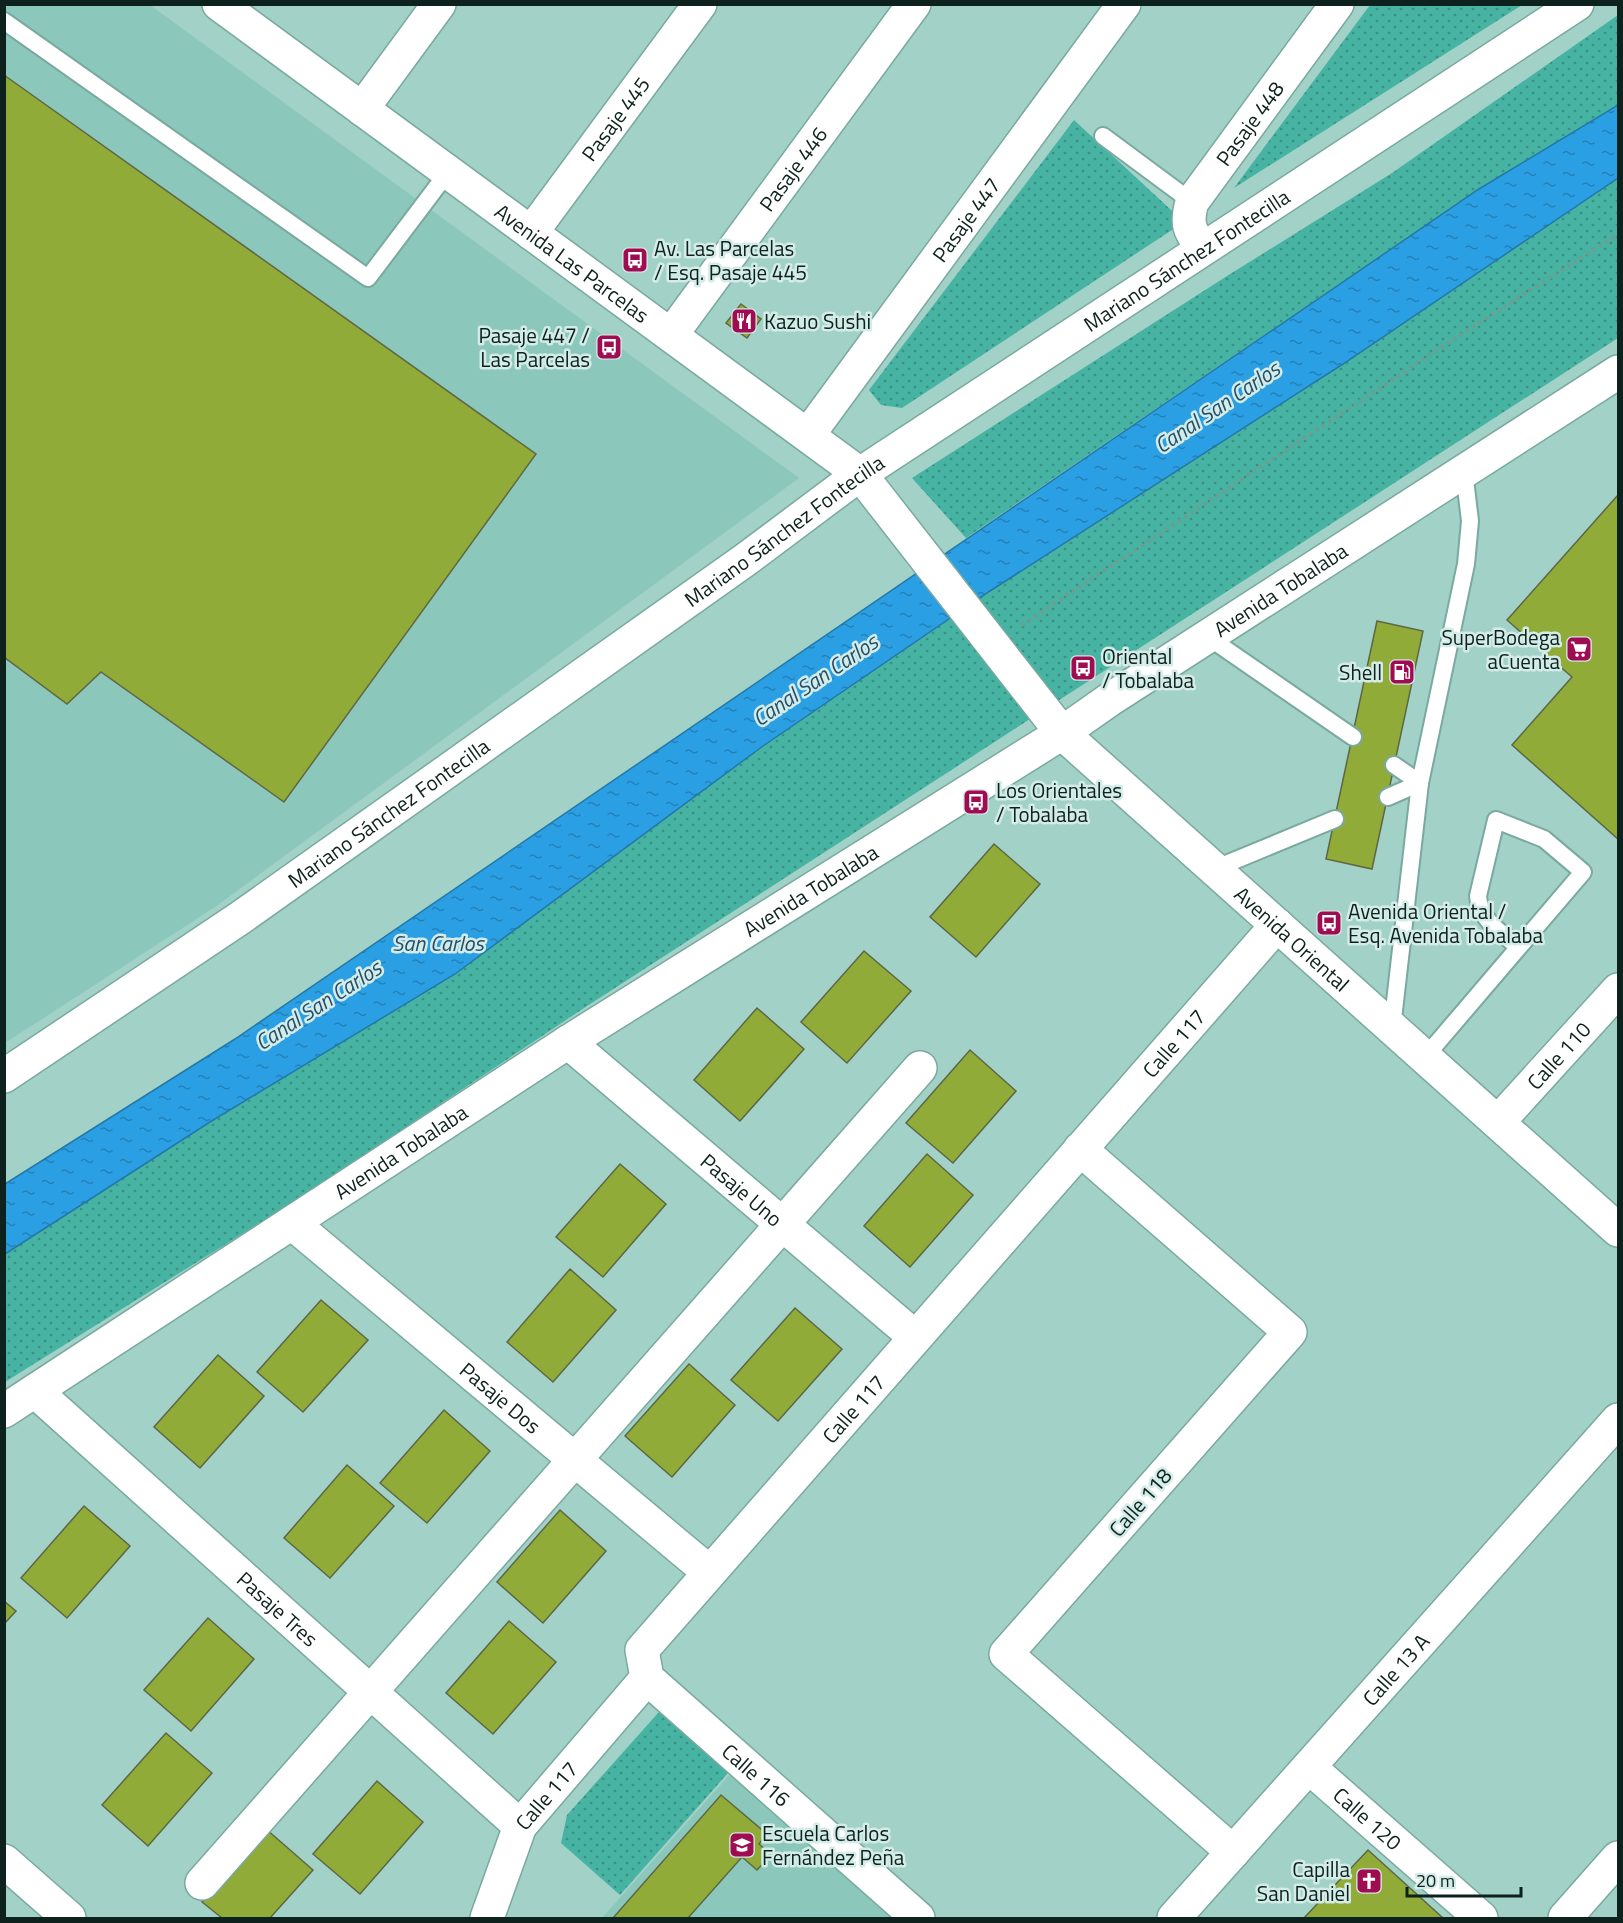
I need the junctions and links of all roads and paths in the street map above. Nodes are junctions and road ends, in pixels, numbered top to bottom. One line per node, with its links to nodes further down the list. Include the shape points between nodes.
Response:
1 (219, 4): 9 (street, Avenida Las Parcelas)
2 (439, 4): 9 (street)
3 (700, 4): 13 (street, Pasaje 445)
4 (914, 4): 16 (street, Pasaje 446)
5 (1124, 4): 18 (street, Pasaje 447)
6 (1337, 4): 12 (street, Pasaje 448)
7 (1577, 4): 15 (street, Mariano Sánchez Fontecilla)
8 (4, 21): 11 (lane, via 368,278)
9 (362, 109): 11 (street, Avenida Las Parcelas)
10 (1103, 136): 12 (lane)
11 (448, 172): 13 (street, Avenida Las Parcelas)
12 (1192, 202): 15 (street, via 1188,216 1190,231)
13 (531, 233): 16 (street, Avenida Las Parcelas)
14 (1618, 234): 22 (path)
15 (1202, 248): 20 (street, Mariano Sánchez Fontecilla)
16 (670, 335): 18 (street, Avenida Las Parcelas)
17 (1618, 372): 19 (street, Avenida Tobalaba)
18 (808, 435): 20 (street, Avenida Las Parcelas)
19 (1464, 471): 21 (street, Avenida Tobalaba); 26 (lane, via 1470,521 1466,564)
20 (860, 474): 22 (street, Avenida Las Parcelas); 37 (street, Mariano Sánchez Fontecilla, via 736,567 250,911)
21 (1208, 637): 23 (street, Avenida Tobalaba); 24 (lane)
22 (989, 639): 23 (street, Avenida Oriental)
23 (1062, 733): 29 (street, Avenida Oriental); 34 (street, Avenida Tobalaba)
24 (1353, 737)
25 (1394, 765): 26 (lane)
26 (1420, 783): 27 (lane); 33 (lane)
27 (1388, 797)
28 (1335, 819): 29 (lane)
29 (1215, 869): 30 (street, Avenida Oriental)
30 (1277, 925): 33 (street, Avenida Oriental); 39 (street, Calle 117)
31 (1519, 947): 31 (lane, via 1583,872 1544,839 1496,820 1479,906 1483,915); 35 (lane)
32 (1618, 990): 38 (street, Calle 110)
33 (1392, 1028): 35 (street, Avenida Oriental)
34 (568, 1042): 40 (street, Avenida Tobalaba); 41 (street, Pasaje Uno)
35 (1425, 1057): 38 (street, Avenida Oriental)
36 (920, 1068): 41 (street)
37 (4, 1076)
38 (1498, 1122): 42 (street, Avenida Oriental)
39 (1080, 1149): 43 (street, Calle 117); 53 (street, Calle 118, via 1290,1332 1006,1654)
40 (292, 1224): 44 (street, Avenida Tobalaba); 47 (street, Pasaje Dos)
41 (783, 1224): 43 (street, Pasaje Uno); 47 (street)
42 (1618, 1230)
43 (915, 1337): 48 (street, Calle 117)
44 (35, 1391): 45 (street, Avenida Tobalaba); 50 (street, Pasaje Tres)
45 (4, 1412)
46 (1618, 1420): 51 (street, Calle 13 A)
47 (574, 1461): 48 (street, Pasaje Dos); 50 (street)
48 (709, 1572): 49 (street, Calle 117, via 642,1650)
49 (646, 1678): 52 (street, Calle 117); 59 (street, Calle 116)
50 (370, 1691): 52 (street, Pasaje Tres); 56 (street)
51 (1309, 1767): 53 (street, Calle 13 A); 61 (street, Calle 120)
52 (519, 1826): 58 (street, Calle 117)
53 (1233, 1852): 60 (street, Calle 13 A)
54 (1618, 1858): 62 (street)
55 (4, 1861): 57 (street)
56 (202, 1883)
57 (69, 1918)
58 (487, 1918)
59 (918, 1918)
60 (1174, 1918)
61 (1480, 1918)
62 (1565, 1918)

